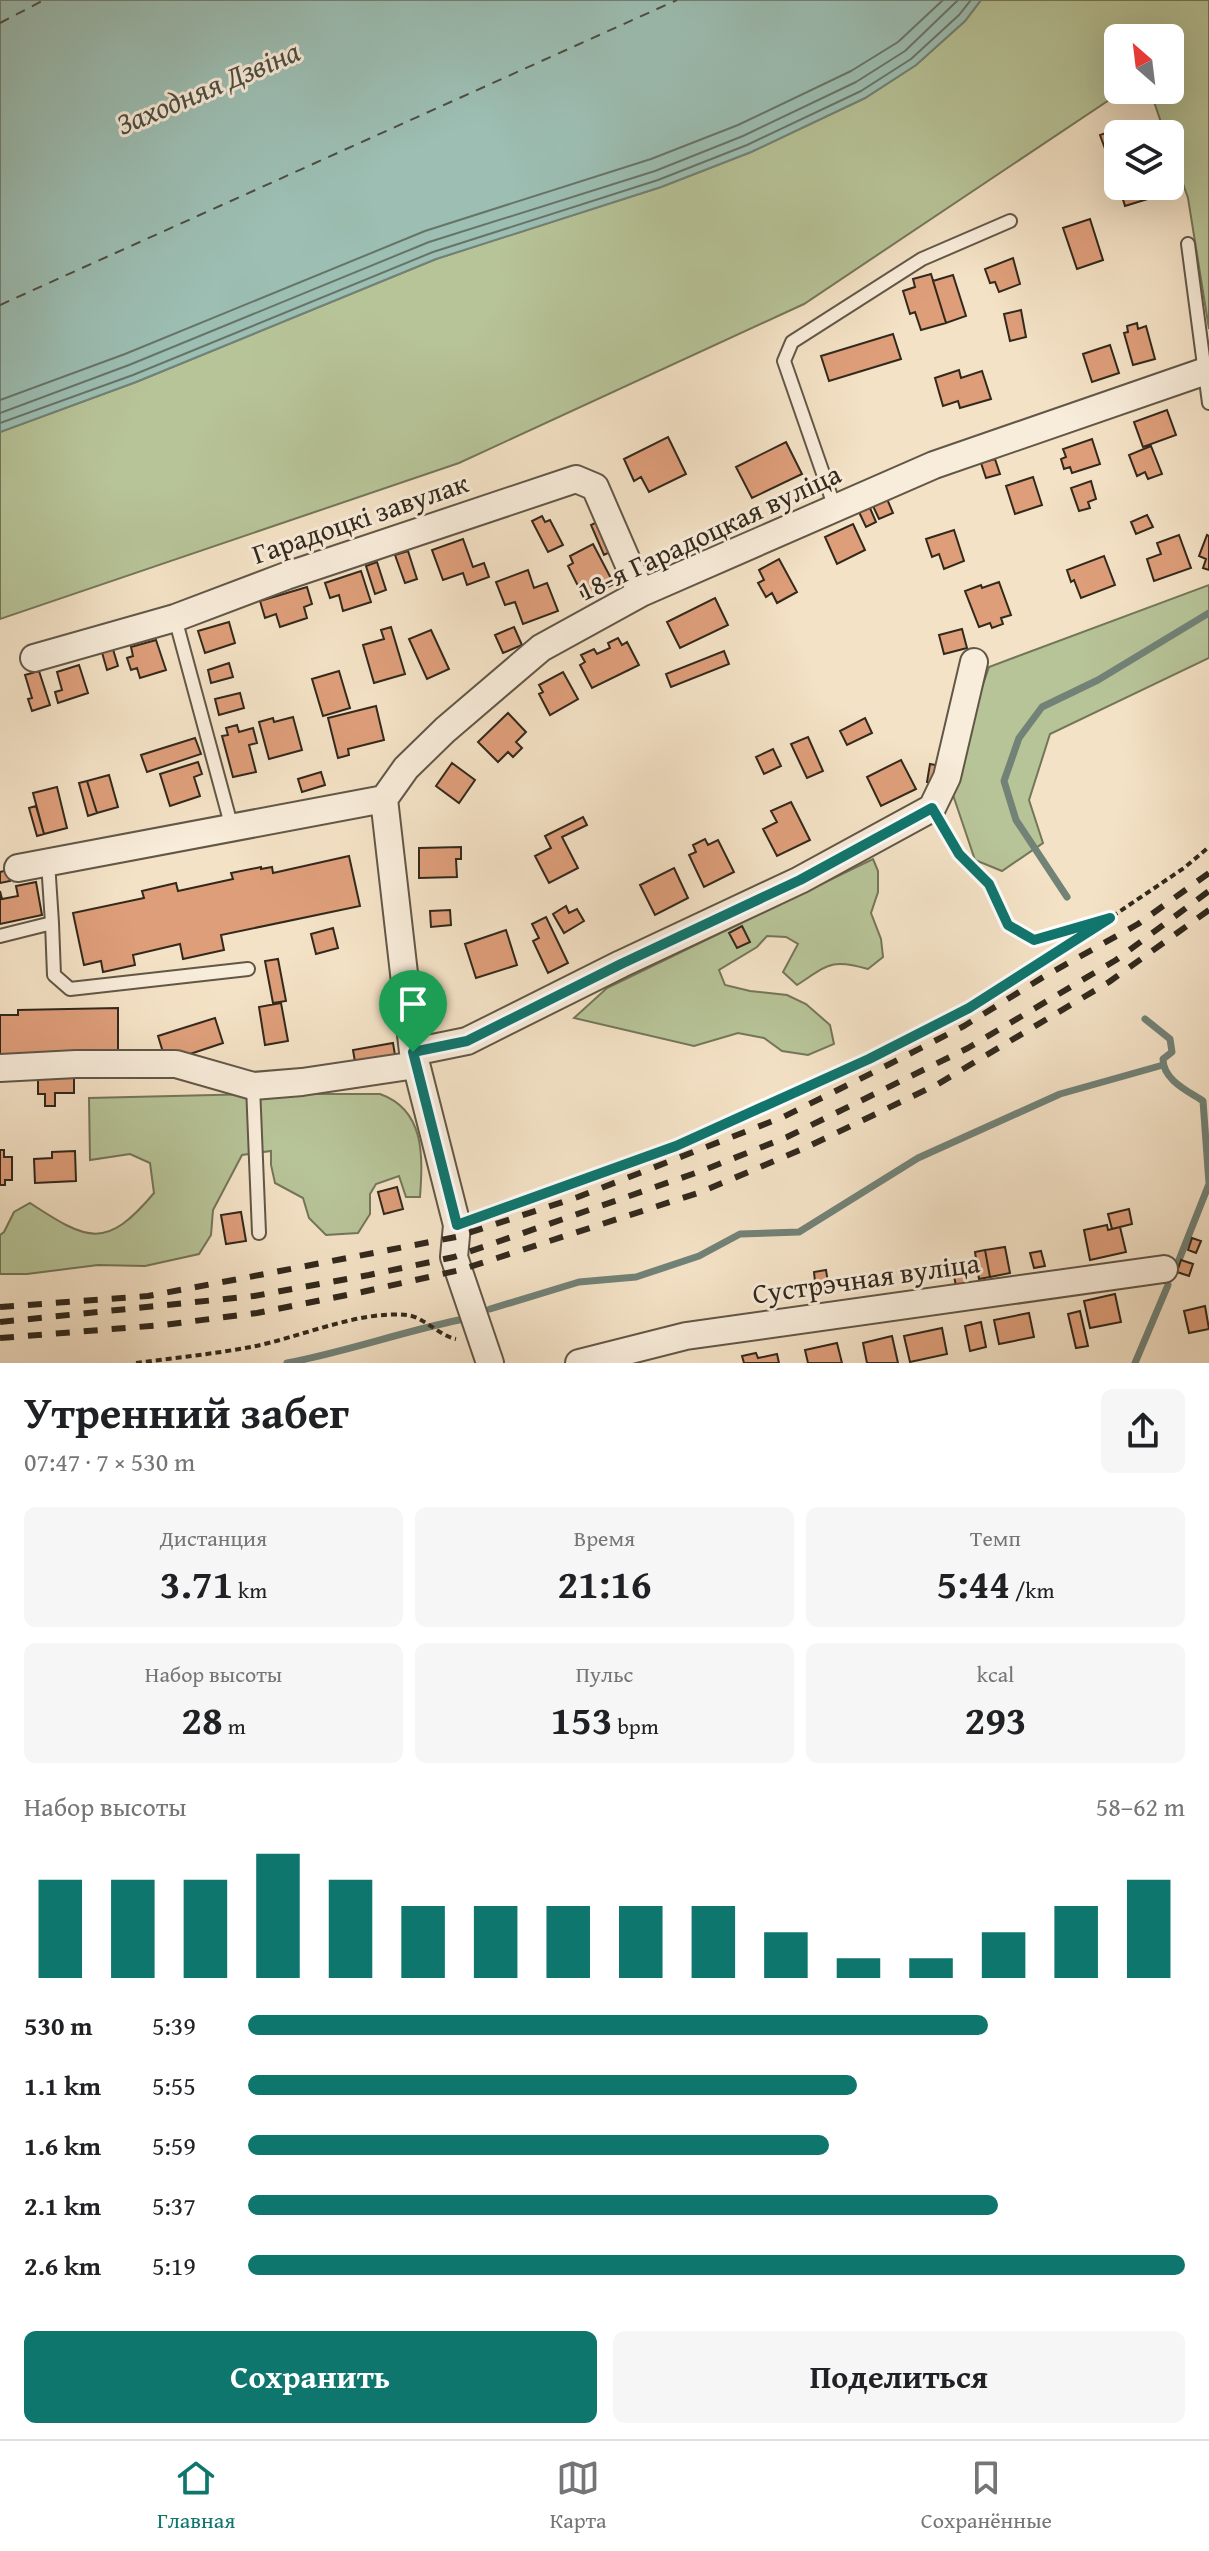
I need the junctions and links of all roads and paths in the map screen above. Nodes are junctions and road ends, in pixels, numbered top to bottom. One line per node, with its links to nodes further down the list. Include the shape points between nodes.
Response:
1 (1010, 221): 5 (lane, via 922,259 792,342 784,361)
2 (1188, 244): 3 (lane)
3 (1203, 372): 4 (lane); 5 (street, 18-я Гарадоцкая вуліца, via 934,465)
4 (1209, 403)
5 (835, 508): 6 (street, 18-я Гарадоцкая вуліца)
6 (641, 593): 7 (street, Гарадоцкі завулак, via 595,487 576,479); 10 (street, 18-я Гарадоцкая вуліца, via 541,648 445,730 406,768)
7 (175, 618): 8 (street, Гарадоцкі завулак); 12 (lane)
8 (34, 658)
9 (974, 662): 11 (street, via 947,777)
10 (384, 799): 12 (street); 20 (street)
11 (932, 808): 16 (path, via 959,854 989,884 1008,925 1034,940); 20 (street, via 800,880 467,1041)
12 (232, 828): 14 (street)
13 (1209, 847): 16 (path)
14 (48, 862): 15 (street); 17 (lane)
15 (18, 868)
16 (1110, 918): 23 (path, via 969,1008 869,1059 676,1146)
17 (52, 923): 18 (lane); 19 (lane, via 54,975 70,989)
18 (0, 936)
19 (248, 969)
20 (415, 1059): 22 (street, via 302,1082); 23 (street)
21 (0, 1068): 22 (street, via 176,1064)
22 (253, 1086): 24 (lane)
23 (457, 1225): 26 (street, via 454,1257)
24 (259, 1233)
25 (1164, 1269): 28 (street, Сустрэчная вуліца, via 686,1336)
26 (488, 1354): 27 (path, via 412,1316 393,1314 252,1347)
27 (136, 1363)
28 (579, 1363)

